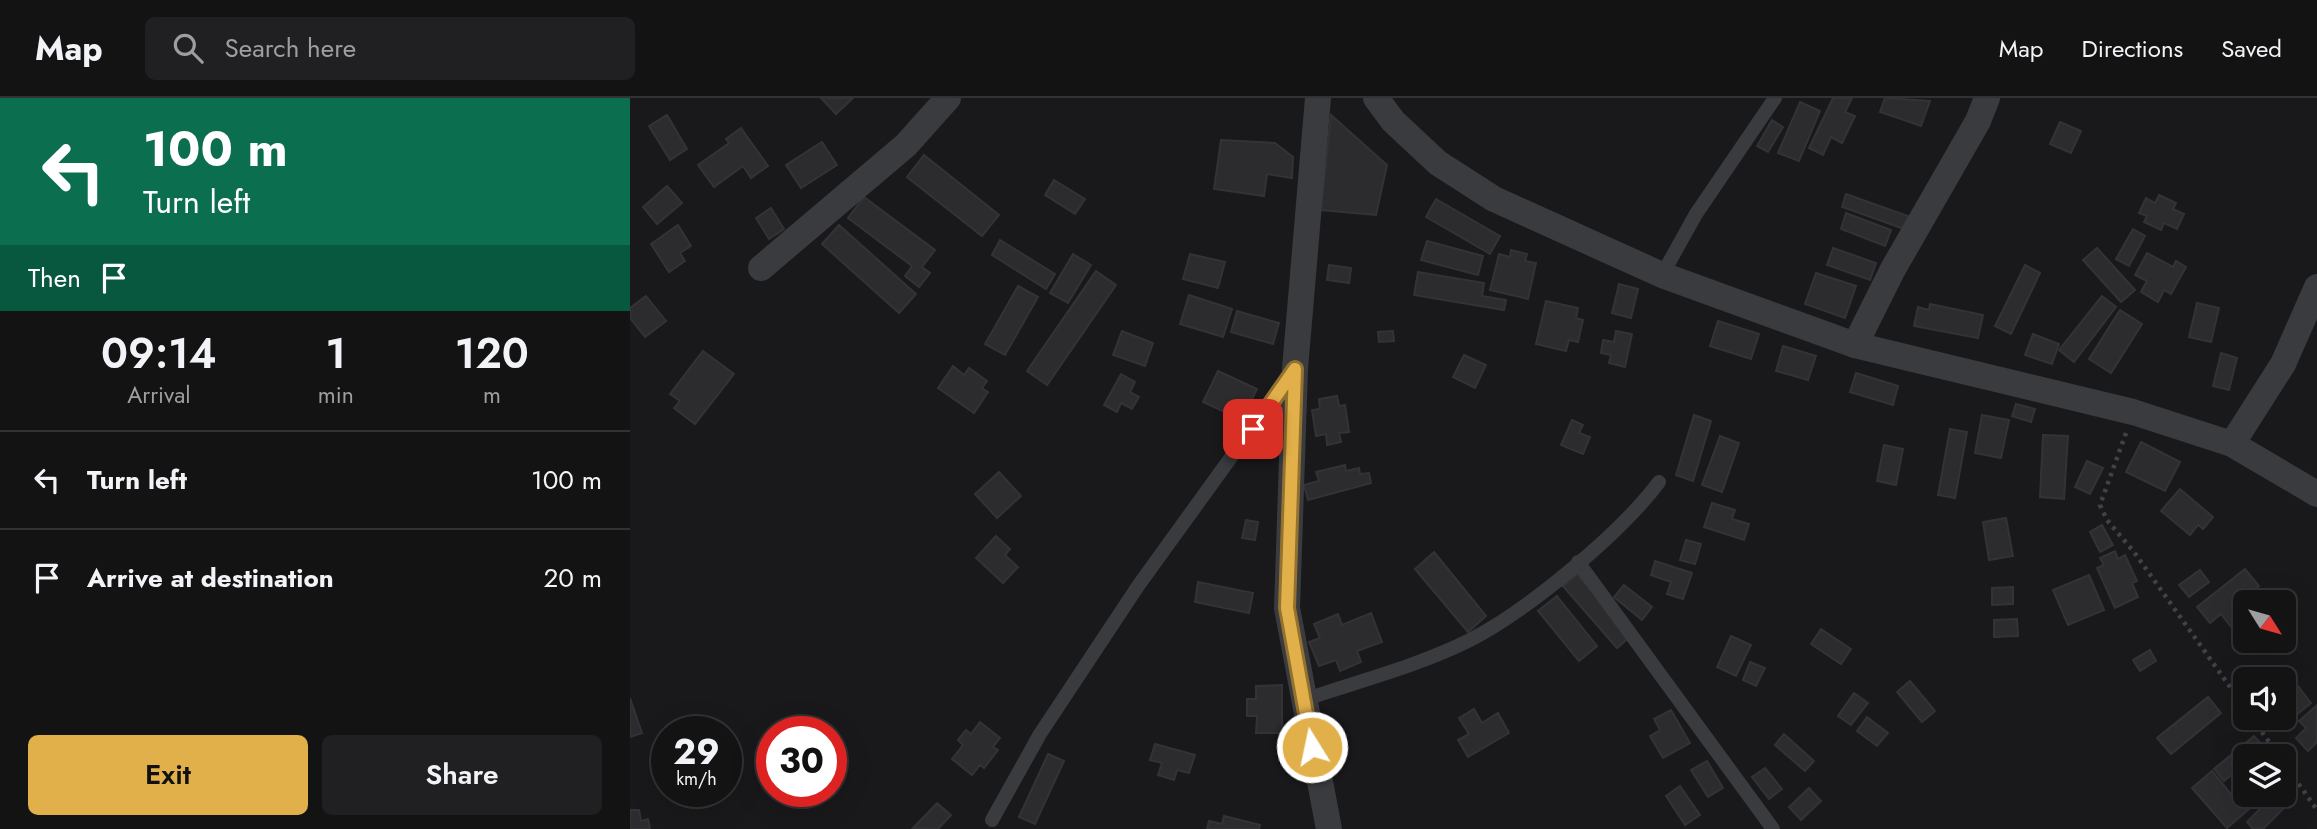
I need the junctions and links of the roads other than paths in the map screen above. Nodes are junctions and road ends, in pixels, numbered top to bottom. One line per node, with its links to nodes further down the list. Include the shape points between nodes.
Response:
1 (1318, 98): 10 (street)
2 (1376, 98): 7 (street, via 1393,121 1438,163 1494,199)
3 (1775, 98): 7 (lane, via 1696,214)
4 (1987, 98): 9 (street)
5 (943, 100): 6 (street, via 906,145)
6 (761, 268)
7 (1662, 275): 9 (street)
8 (2317, 287): 11 (street, via 2283,364)
9 (1855, 345): 11 (street, via 2133,412)
10 (1295, 369): 15 (street, via 1287,608); 16 (lane, via 1138,586 1041,734)
11 (2232, 444): 13 (street)
12 (1659, 482): 14 (lane)
13 (2317, 494)
14 (1578, 562): 15 (lane, via 1471,639); 18 (lane)
15 (1303, 700): 17 (street)
16 (992, 820)
17 (1329, 829)
18 (1773, 829)

